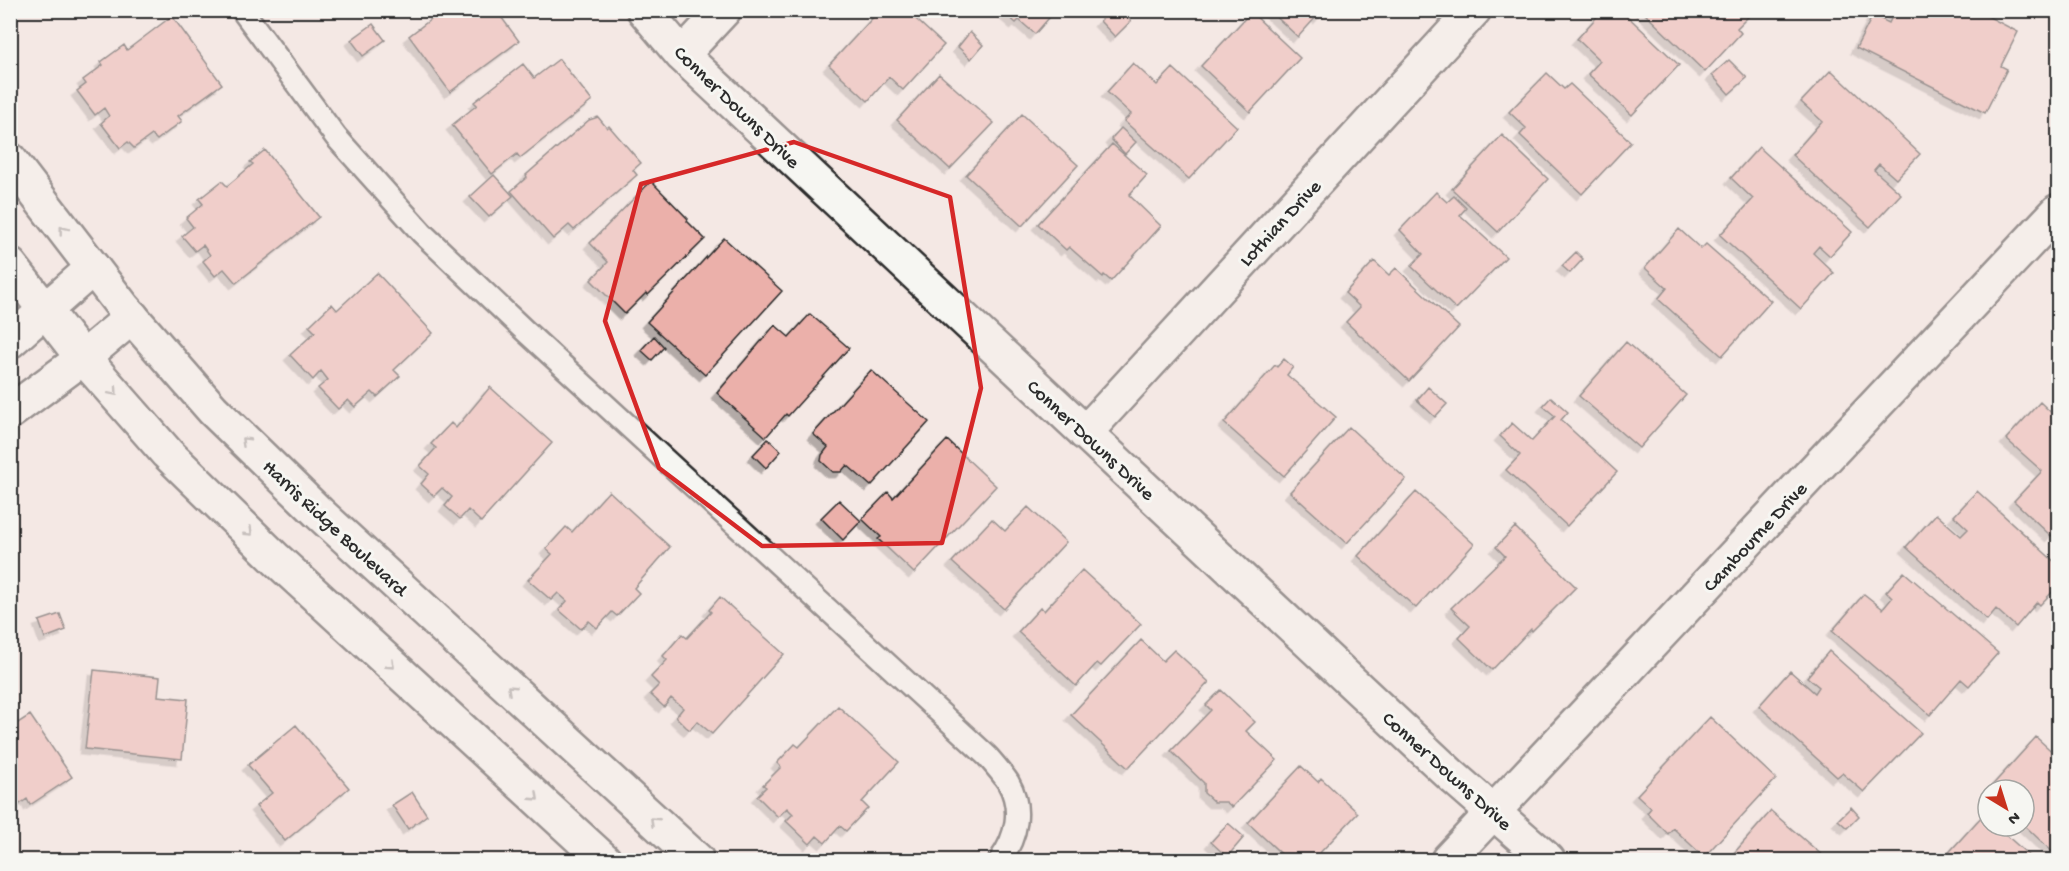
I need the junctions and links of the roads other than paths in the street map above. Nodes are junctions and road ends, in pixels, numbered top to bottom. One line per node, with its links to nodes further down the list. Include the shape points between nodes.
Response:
1 (242, 10): 19 (lane, via 336,136 422,233 987,756 1008,783 1018,816 1010,847)
2 (644, 10): 5 (street, Conner Downs Drive)
3 (724, 10): 5 (street)
4 (1474, 10): 15 (street, Lothian Drive)
5 (682, 55): 15 (street, Conner Downs Drive)
6 (10, 160): 9 (street, Harris Ridge Boulevard, one-way to 6)
7 (2058, 211): 16 (street, Cambourne Drive)
8 (10, 265): 10 (street)
9 (93, 268): 10 (street); 11 (street, Harris Ridge Boulevard)
10 (45, 310): 12 (street); 13 (street)
11 (132, 317): 13 (street); 18 (street, Harris Ridge Boulevard, one-way to 11, via 319,513 213,410)
12 (10, 341)
13 (83, 358): 14 (street); 17 (street, one-way to 17, via 167,453 267,551)
14 (10, 412)
15 (1085, 433): 16 (street, Conner Downs Drive)
16 (1494, 812): 20 (street, Cambourne Drive); 21 (street, Conner Downs Drive)
17 (604, 861)
18 (697, 861)
19 (1000, 861)
20 (1448, 861)
21 (1548, 861)

